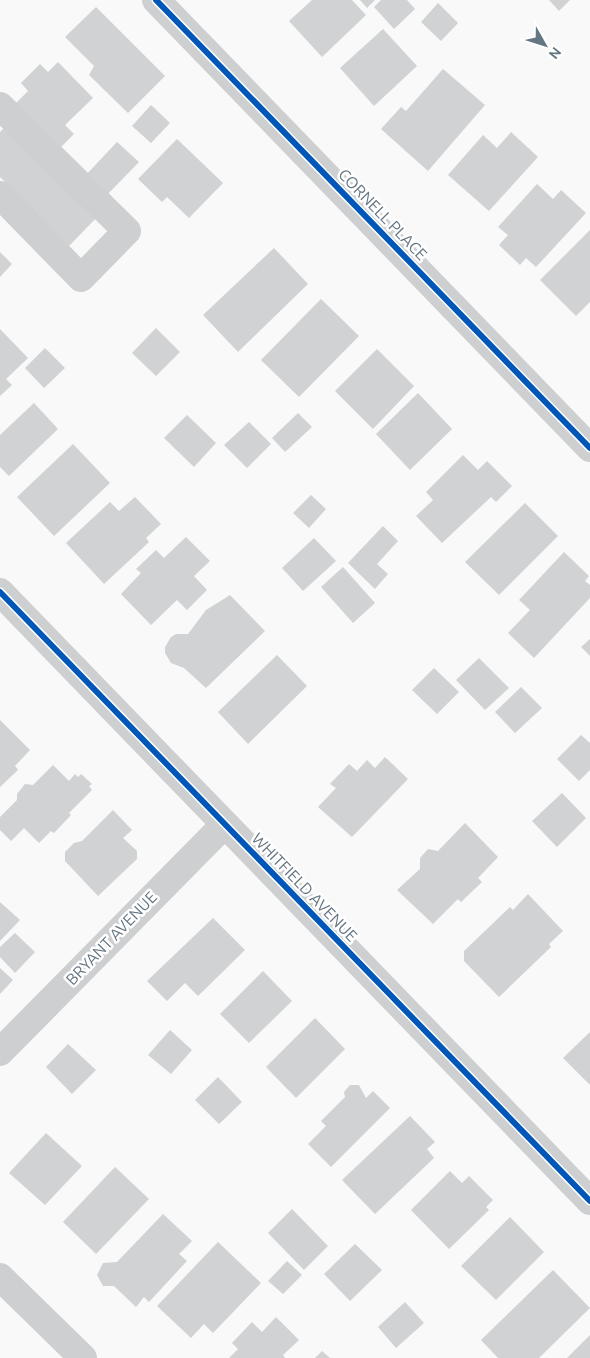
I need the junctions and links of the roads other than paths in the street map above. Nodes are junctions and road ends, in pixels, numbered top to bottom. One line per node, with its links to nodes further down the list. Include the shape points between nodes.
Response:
1 (156, 0): 4 (street, CORNELL PLACE)
2 (0, 106): 3 (street, via 127,231 81,278)
3 (0, 195)
4 (590, 448)
5 (0, 592): 6 (street, WHITFIELD AVENUE)
6 (224, 825): 7 (street, BRYANT AVENUE); 8 (street, WHITFIELD AVENUE)
7 (0, 1052)
8 (590, 1202)
9 (0, 1277): 10 (street)
10 (83, 1358)

